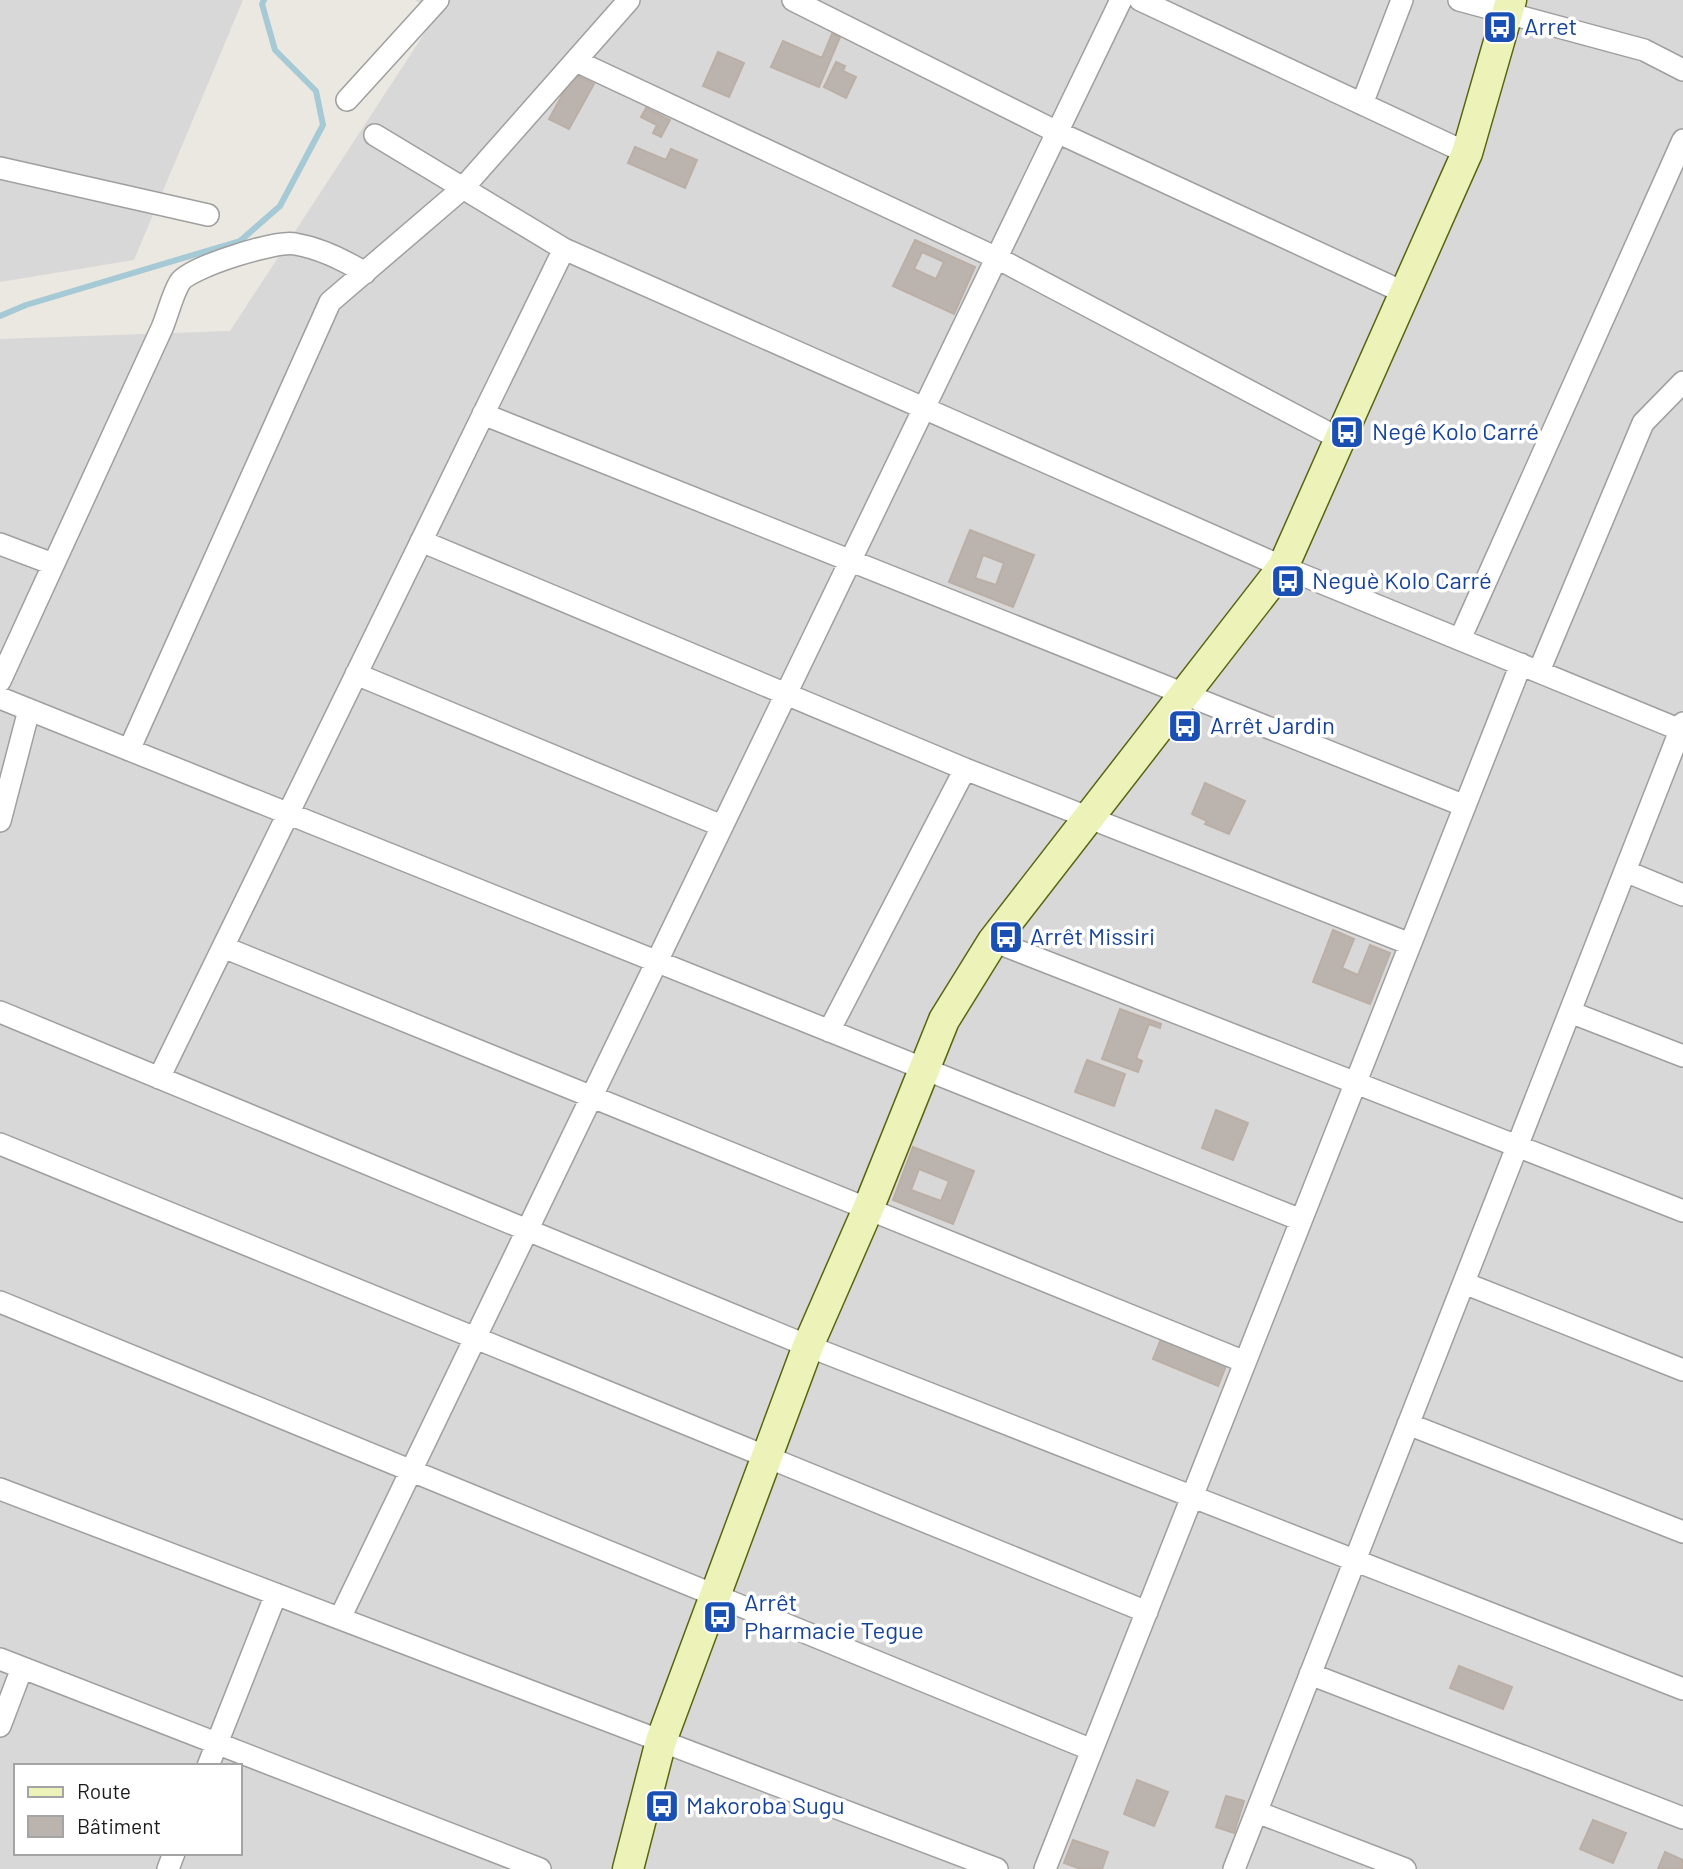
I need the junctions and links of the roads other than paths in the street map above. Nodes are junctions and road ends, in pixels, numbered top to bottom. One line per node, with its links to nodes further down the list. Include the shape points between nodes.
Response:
1 (438, 0): 11 (street)
2 (629, 0): 9 (street)
3 (793, 0): 13 (street)
4 (1121, 0): 13 (street)
5 (1140, 0): 12 (street)
6 (1402, 0): 12 (street)
7 (1460, 0): 8 (street)
8 (1509, 7): 10 (street, via 1644,50); 16 (street)
9 (576, 61): 18 (street); 21 (street)
10 (1683, 70)
11 (347, 100)
12 (1362, 104): 16 (street)
13 (1057, 132): 21 (street); 23 (street)
14 (375, 135): 18 (street)
15 (1683, 140): 33 (street)
16 (1467, 153): 23 (street)
17 (0, 168): 19 (street)
18 (463, 188): 20 (street); 22 (street)
19 (208, 215)
20 (564, 249): 25 (street); 26 (street)
21 (997, 258): 25 (street); 27 (street)
22 (365, 273): 31 (street, via 294,243 202,267 180,282); 42 (street, via 330,302)
23 (1405, 293): 27 (street)
24 (1683, 382): 34 (street, via 1643,423)
25 (924, 408): 30 (street); 32 (street)
26 (483, 414): 28 (street); 30 (street)
27 (1340, 439): 32 (street)
28 (421, 541): 35 (street); 37 (street)
29 (0, 544): 31 (street)
30 (850, 562): 37 (street); 38 (street)
31 (53, 564): 36 (street)
32 (1283, 567): 33 (street); 38 (street)
33 (1461, 639): 34 (street)
34 (1530, 668): 41 (street); 44 (street)
35 (356, 674): 45 (street); 48 (street)
36 (0, 681)
37 (787, 693): 43 (street); 48 (street)
38 (1184, 695): 44 (street); 46 (street)
39 (0, 698): 40 (street)
40 (29, 710): 42 (street); 47 (street)
41 (1682, 728): 49 (street)
42 (129, 750): 45 (street)
43 (965, 769): 46 (street); 57 (street)
44 (1465, 806): 52 (street)
45 (288, 813): 53 (street); 54 (street)
46 (1088, 818): 51 (street); 52 (street)
47 (0, 821)
48 (722, 826): 54 (street)
49 (1625, 871): 50 (street); 56 (street)
50 (1683, 895)
51 (993, 941): 59 (street, via 944,1020); 61 (street)
52 (1410, 944): 61 (street)
53 (223, 947): 60 (street); 62 (street)
54 (657, 961): 57 (street); 62 (street)
55 (0, 1012): 60 (street)
56 (1570, 1012): 58 (street); 64 (street)
57 (829, 1031): 59 (street)
58 (1683, 1056)
59 (926, 1069): 65 (street); 67 (street)
60 (159, 1078): 68 (street)
61 (1356, 1083): 64 (street); 67 (street)
62 (592, 1096): 65 (street); 68 (street)
63 (0, 1144): 71 (street)
64 (1517, 1146): 66 (street); 69 (street)
65 (868, 1209): 72 (street); 73 (street)
66 (1683, 1211)
67 (1301, 1220): 73 (street)
68 (528, 1230): 71 (street); 72 (street)
69 (1464, 1283): 74 (street); 75 (street)
70 (0, 1302): 77 (street)
71 (475, 1338): 76 (street); 77 (street)
72 (808, 1346): 76 (street); 79 (street)
73 (1245, 1362): 79 (street)
74 (1683, 1370)
75 (1408, 1424): 80 (street); 81 (street)
76 (767, 1458): 83 (street); 84 (street)
77 (411, 1471): 83 (street); 85 (street)
78 (0, 1489): 82 (street)
79 (1192, 1497): 81 (street); 84 (street)
80 (1683, 1532)
81 (1355, 1561): 88 (street); 89 (street)
82 (276, 1594): 85 (street); 92 (street)
83 (716, 1595): 91 (street); 93 (street)
84 (1147, 1612): 93 (street)
85 (340, 1618): 91 (street)
86 (0, 1659): 87 (street)
87 (22, 1668): 90 (street); 92 (street)
88 (1310, 1674): 95 (street); 96 (street)
89 (1683, 1689)
90 (0, 1726)
91 (661, 1741): 98 (street); 99 (street)
92 (217, 1744): 94 (street); 97 (street)
93 (1092, 1750): 100 (street)
94 (209, 1764)
95 (1256, 1812): 101 (street); 102 (street)
96 (1683, 1818)
97 (540, 1869)
98 (628, 1869)
99 (997, 1869)
100 (1045, 1869)
101 (1234, 1869)
102 (1405, 1869)

